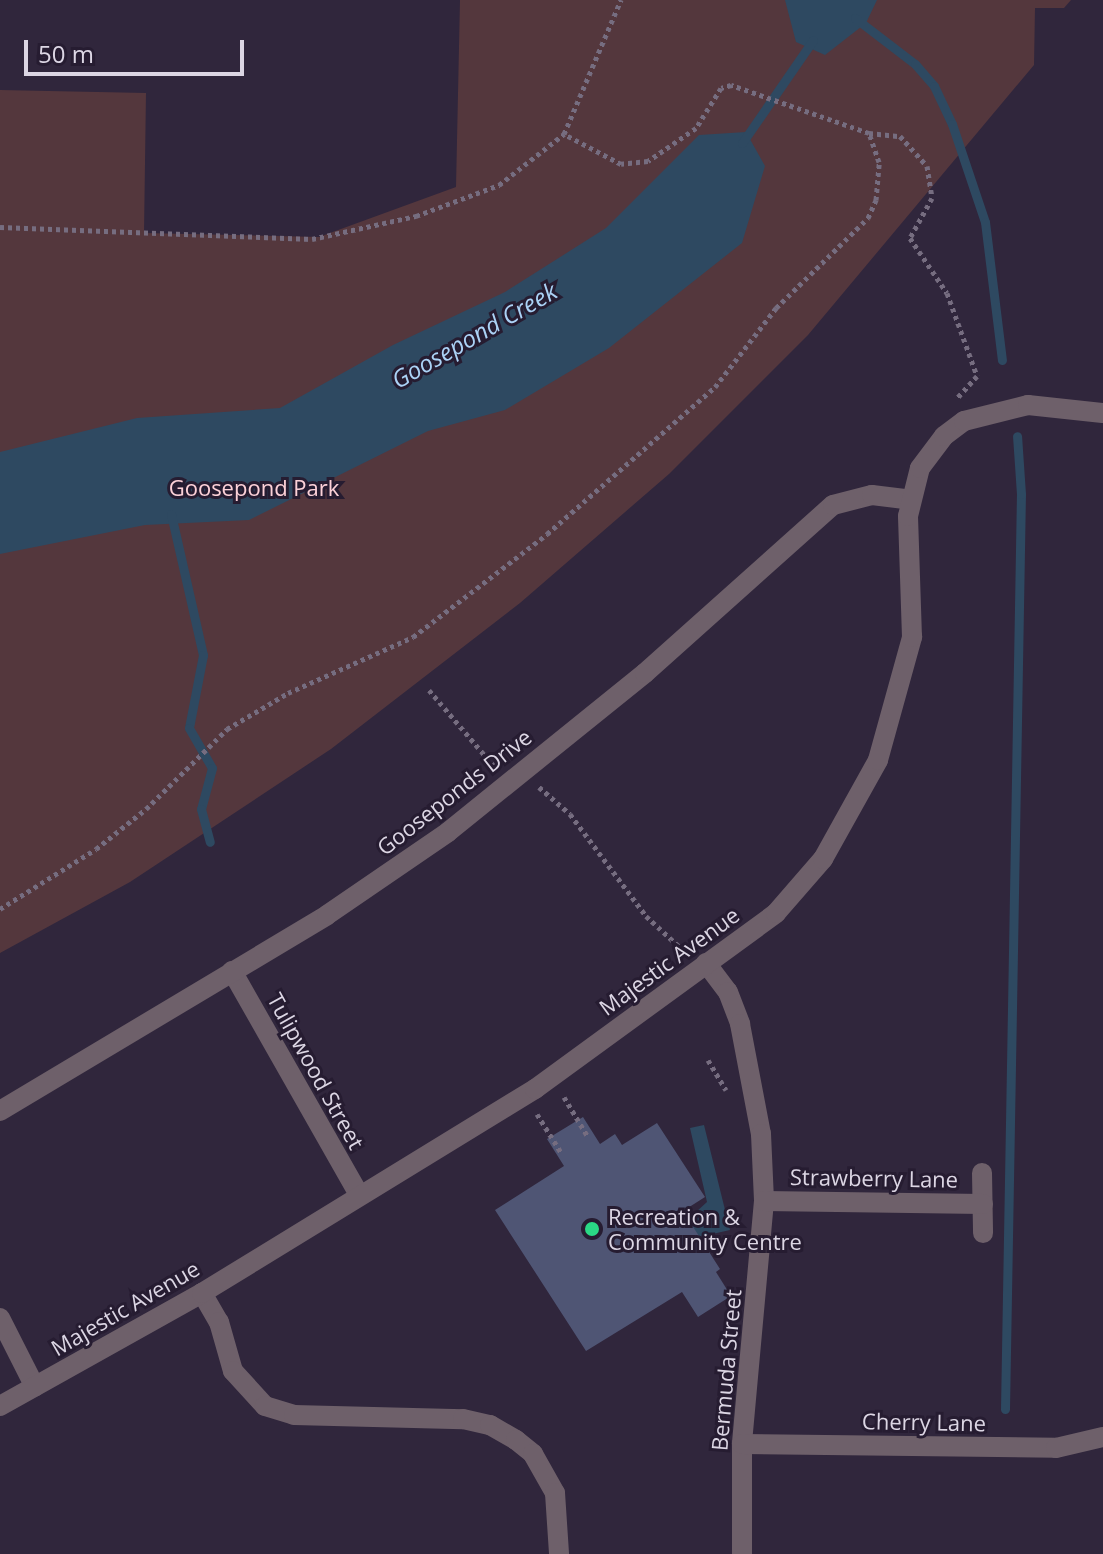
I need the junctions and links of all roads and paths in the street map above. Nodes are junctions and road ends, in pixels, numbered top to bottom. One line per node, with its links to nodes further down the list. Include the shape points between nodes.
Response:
1 (621, 0): 3 (path)
2 (869, 133): 3 (path, via 731,85 721,88 696,128 648,161 621,164); 5 (path, via 900,136 927,166 932,198 910,238 947,293 977,376 958,393); 11 (path, via 879,181 868,218 776,308 683,419 413,637 256,709 96,849)
3 (564, 134): 4 (path, via 499,185 359,232 263,240)
4 (0, 227)
5 (958, 406)
6 (1103, 413): 7 (street, Majestic Avenue, via 1028,405 964,421 944,436 920,468)
7 (911, 500): 12 (street, Majestic Avenue, via 912,637 878,760 823,859 776,913); 13 (street, Gooseponds Drive, via 872,495 833,505 645,673 448,832 327,915)
8 (429, 690): 9 (path)
9 (503, 773)
10 (528, 780): 12 (path, via 570,814 646,916 688,956)
11 (0, 909)
12 (706, 963): 20 (street, Majestic Avenue, via 535,1089); 21 (street, Bermuda Street, via 728,992 740,1024 761,1134)
13 (232, 971): 16 (street, Gooseponds Drive); 20 (street, Tulipwood Street)
14 (561, 1093): 17 (path)
15 (534, 1110): 18 (path)
16 (0, 1111)
17 (588, 1137)
18 (562, 1154)
19 (982, 1173): 22 (street)
20 (358, 1193): 24 (street, Majestic Avenue)
21 (764, 1201): 22 (street, Strawberry Lane); 29 (street, Bermuda Street)
22 (983, 1204): 23 (street)
23 (983, 1233)
24 (202, 1293): 26 (street, Majestic Avenue); 30 (street, via 219,1322 233,1371 265,1406 294,1415 463,1419 490,1425 516,1440 533,1454 555,1493)
25 (0, 1318): 26 (street)
26 (35, 1387): 27 (street, Majestic Avenue)
27 (0, 1406)
28 (1103, 1437): 29 (street, Cherry Lane, via 1056,1448)
29 (742, 1444): 31 (street, Bermuda Street)
30 (559, 1554)
31 (742, 1554)

